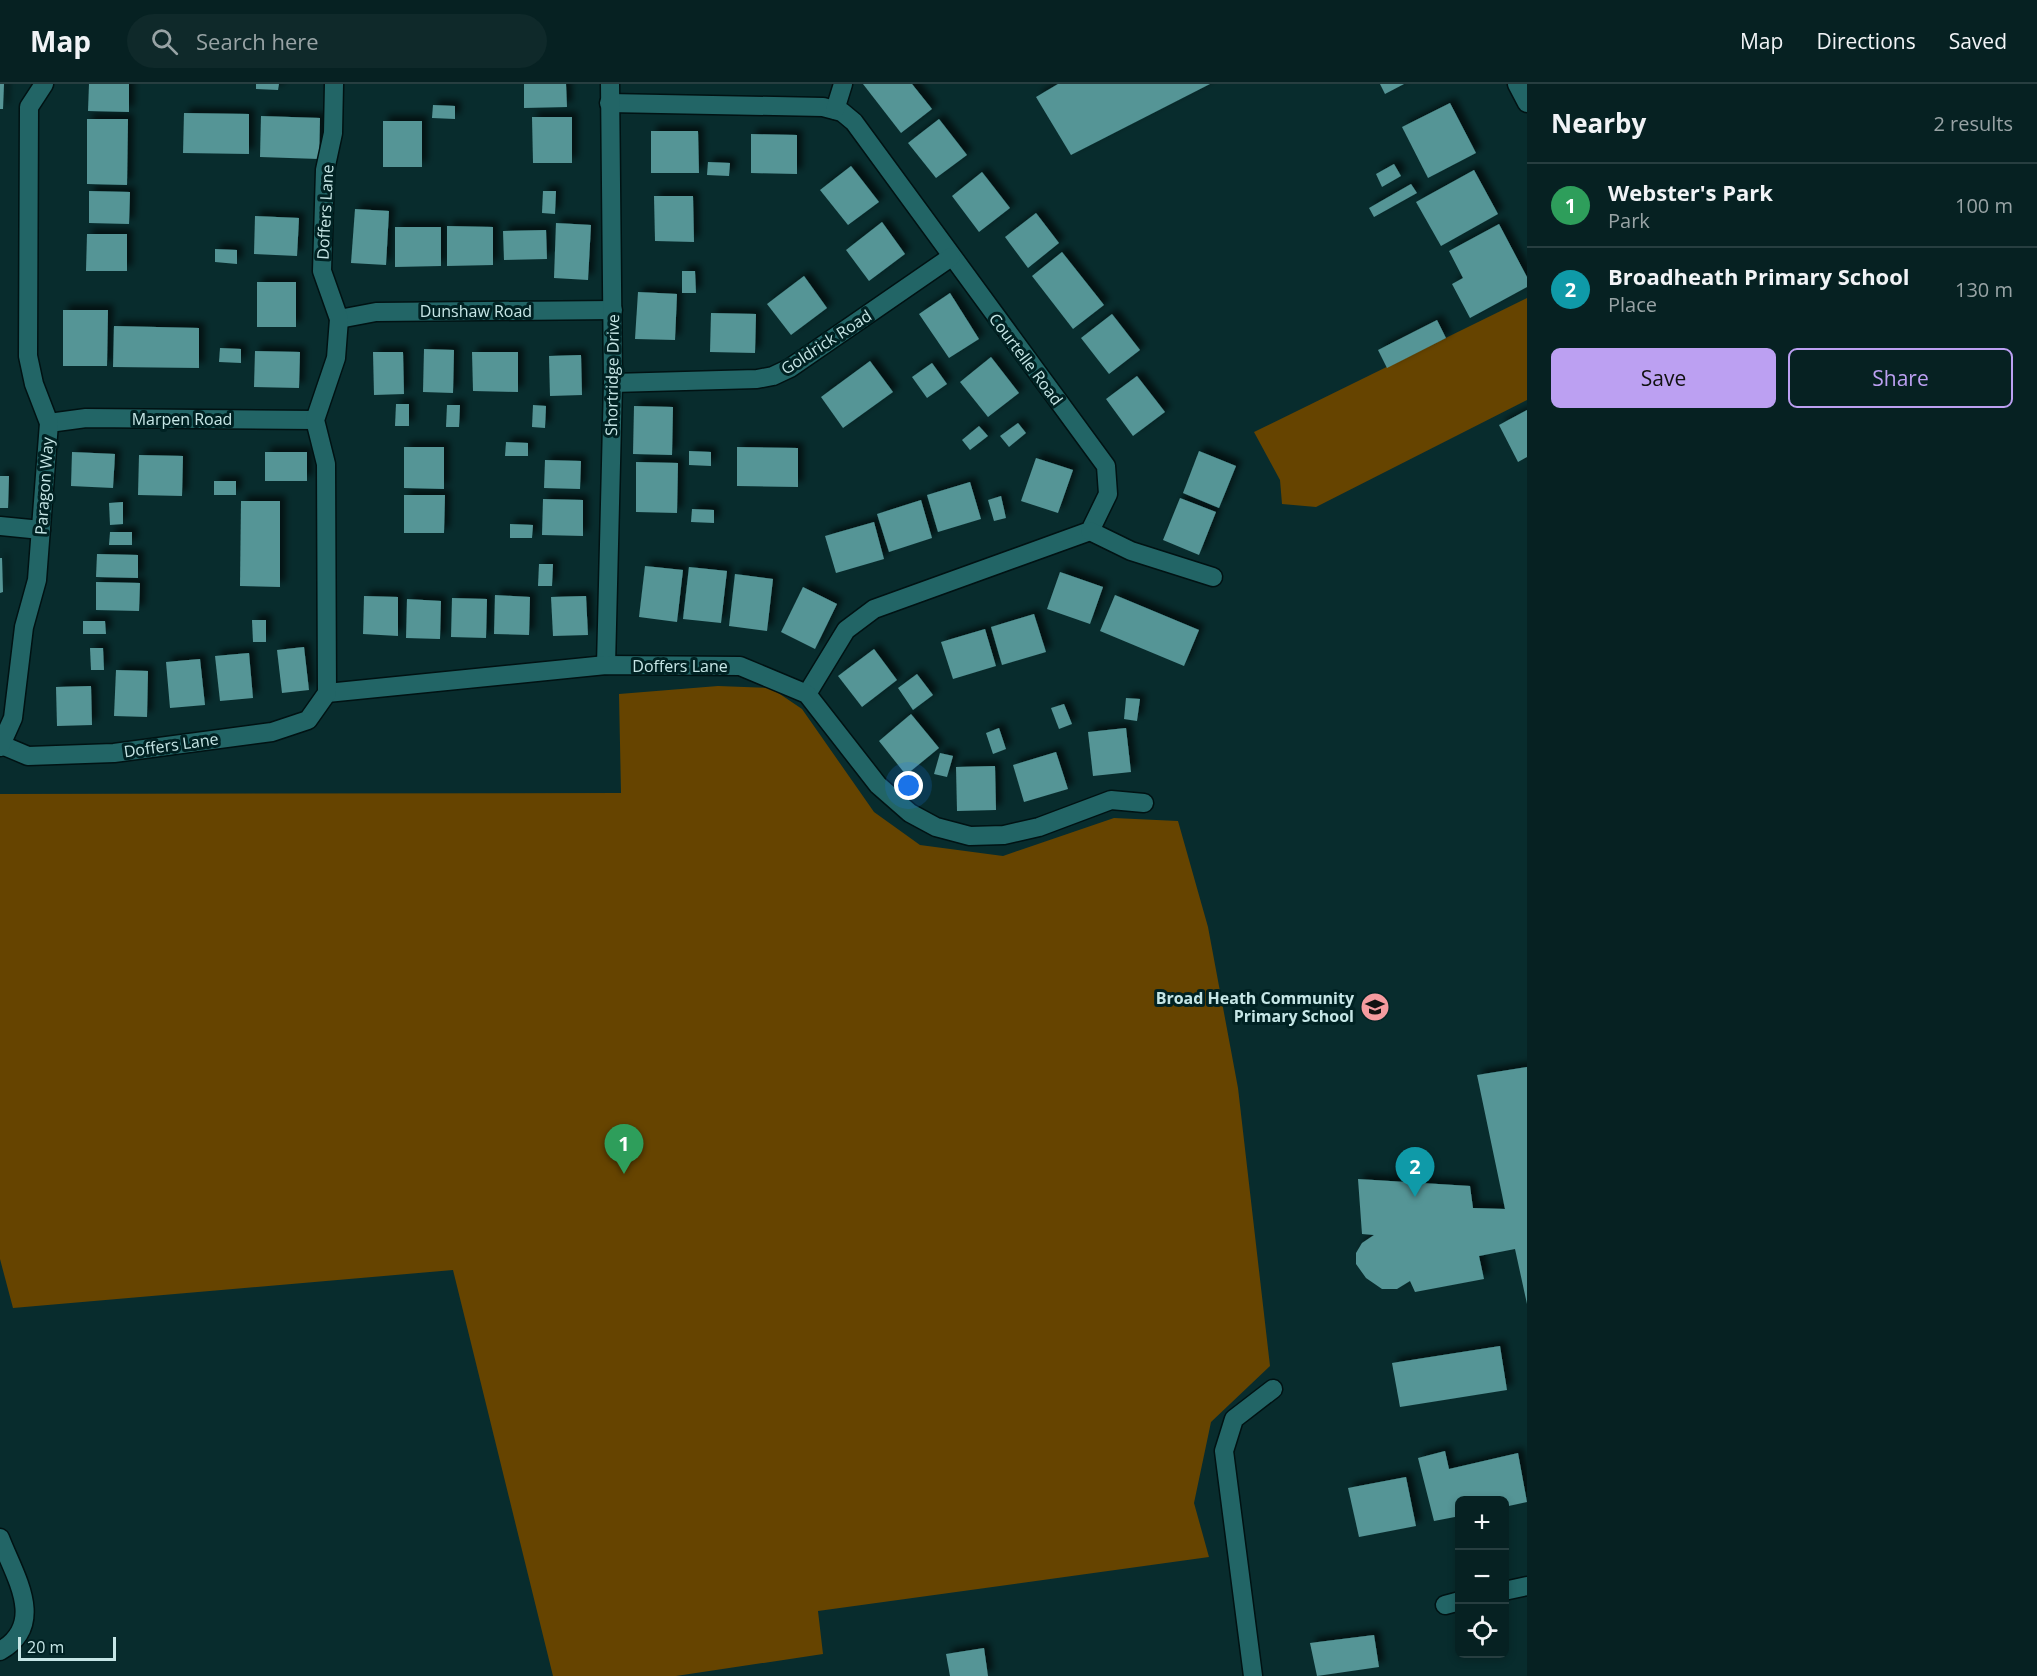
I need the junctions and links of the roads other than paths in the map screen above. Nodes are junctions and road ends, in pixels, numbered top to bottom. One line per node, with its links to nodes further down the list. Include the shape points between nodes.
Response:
1 (44, 84): 12 (street, Paragon Way, via 29,107 28,356)
2 (334, 84): 9 (street, Doffers Lane, via 333,133 325,170 322,271)
3 (610, 84): 5 (street, Shortridge Drive)
4 (843, 84): 6 (street)
5 (609, 103): 6 (street); 8 (street, Shortridge Drive)
6 (835, 110): 7 (street, Courtelle Road, via 854,123)
7 (951, 257): 10 (street, Goldrick Road, via 773,376); 15 (street, Courtelle Road, via 1106,466 1108,494)
8 (613, 310): 9 (street, Dunshaw Road, via 375,312); 10 (street, Shortridge Drive)
9 (339, 319): 11 (street, Doffers Lane, via 336,358)
10 (613, 383): 17 (street, Shortridge Drive)
11 (315, 420): 12 (street, Marpen Road, via 86,418); 18 (street, via 326,464)
12 (49, 423): 14 (street, Paragon Way)
13 (0, 526): 14 (street)
14 (41, 530): 20 (street, Paragon Way, via 37,580 24,627 13,718)
15 (1090, 531): 16 (street, via 1131,550); 19 (street, via 874,609 846,630)
16 (1213, 577)
17 (606, 665): 18 (street, Doffers Lane); 19 (street, Doffers Lane, via 740,666)
18 (327, 693): 20 (street, Doffers Lane, via 308,720 272,732 114,753 28,756)
19 (807, 694): 21 (street, Doffers Lane, via 878,785 910,813 936,826 970,836 1004,835 1039,827 1111,800)
20 (1, 746)
21 (1144, 803)
22 (1273, 1389): 27 (street, via 1234,1419 1224,1451)
23 (0, 1538): 26 (street, via 27,1617 21,1633)
24 (1527, 1586): 25 (street)
25 (1509, 1590)
26 (0, 1651)
27 (1254, 1676)

